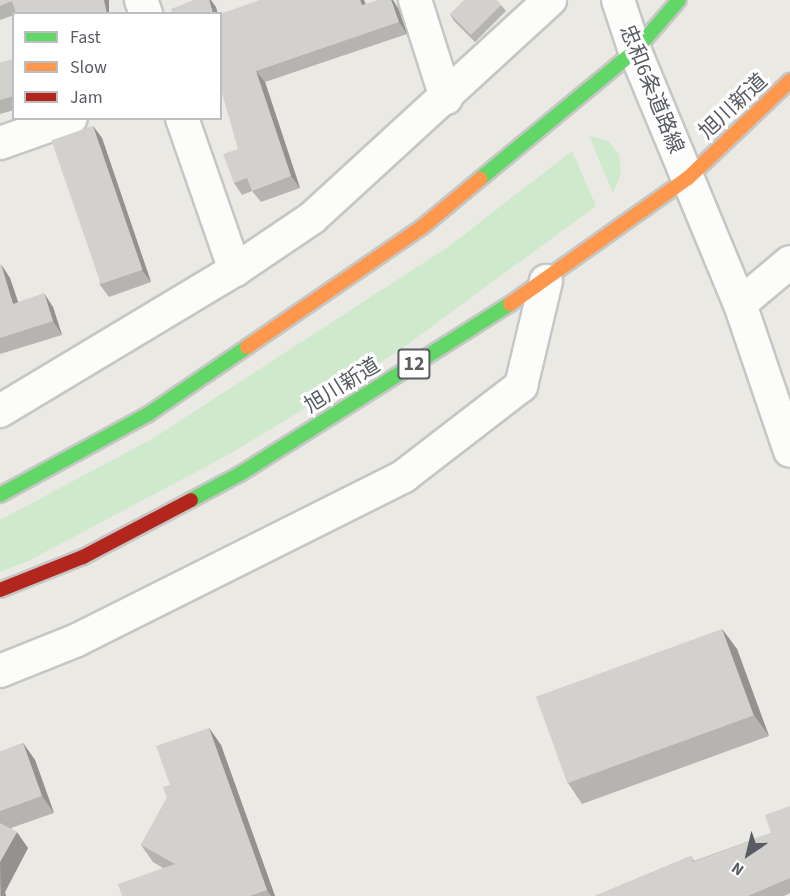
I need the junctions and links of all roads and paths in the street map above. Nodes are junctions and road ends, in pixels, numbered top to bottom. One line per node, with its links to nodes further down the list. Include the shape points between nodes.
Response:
1 (415, 0): 7 (street)
2 (550, 0): 7 (street)
3 (618, 0): 5 (street, 忠和6条道路線)
4 (679, 0): 5 (highway)
5 (635, 51): 11 (street, 忠和6条道路線); 18 (highway, via 421,228 147,415)
6 (790, 81): 11 (highway, 旭川新道 / 12)
7 (446, 98): 13 (street, via 312,218)
8 (66, 120): 10 (street)
9 (183, 120): 13 (street)
10 (0, 143)
11 (688, 178): 14 (highway, 旭川新道 / 12); 15 (street, 忠和6条道路線)
12 (790, 262): 15 (street)
13 (235, 270): 16 (street)
14 (546, 281): 19 (highway, 旭川新道 / 12, via 240,474 83,557); 20 (street, via 521,386 404,476 75,641)
15 (740, 304): 17 (street, 忠和6条道路線)
16 (0, 411)
17 (790, 451)
18 (0, 495)
19 (0, 590)
20 (0, 671)

